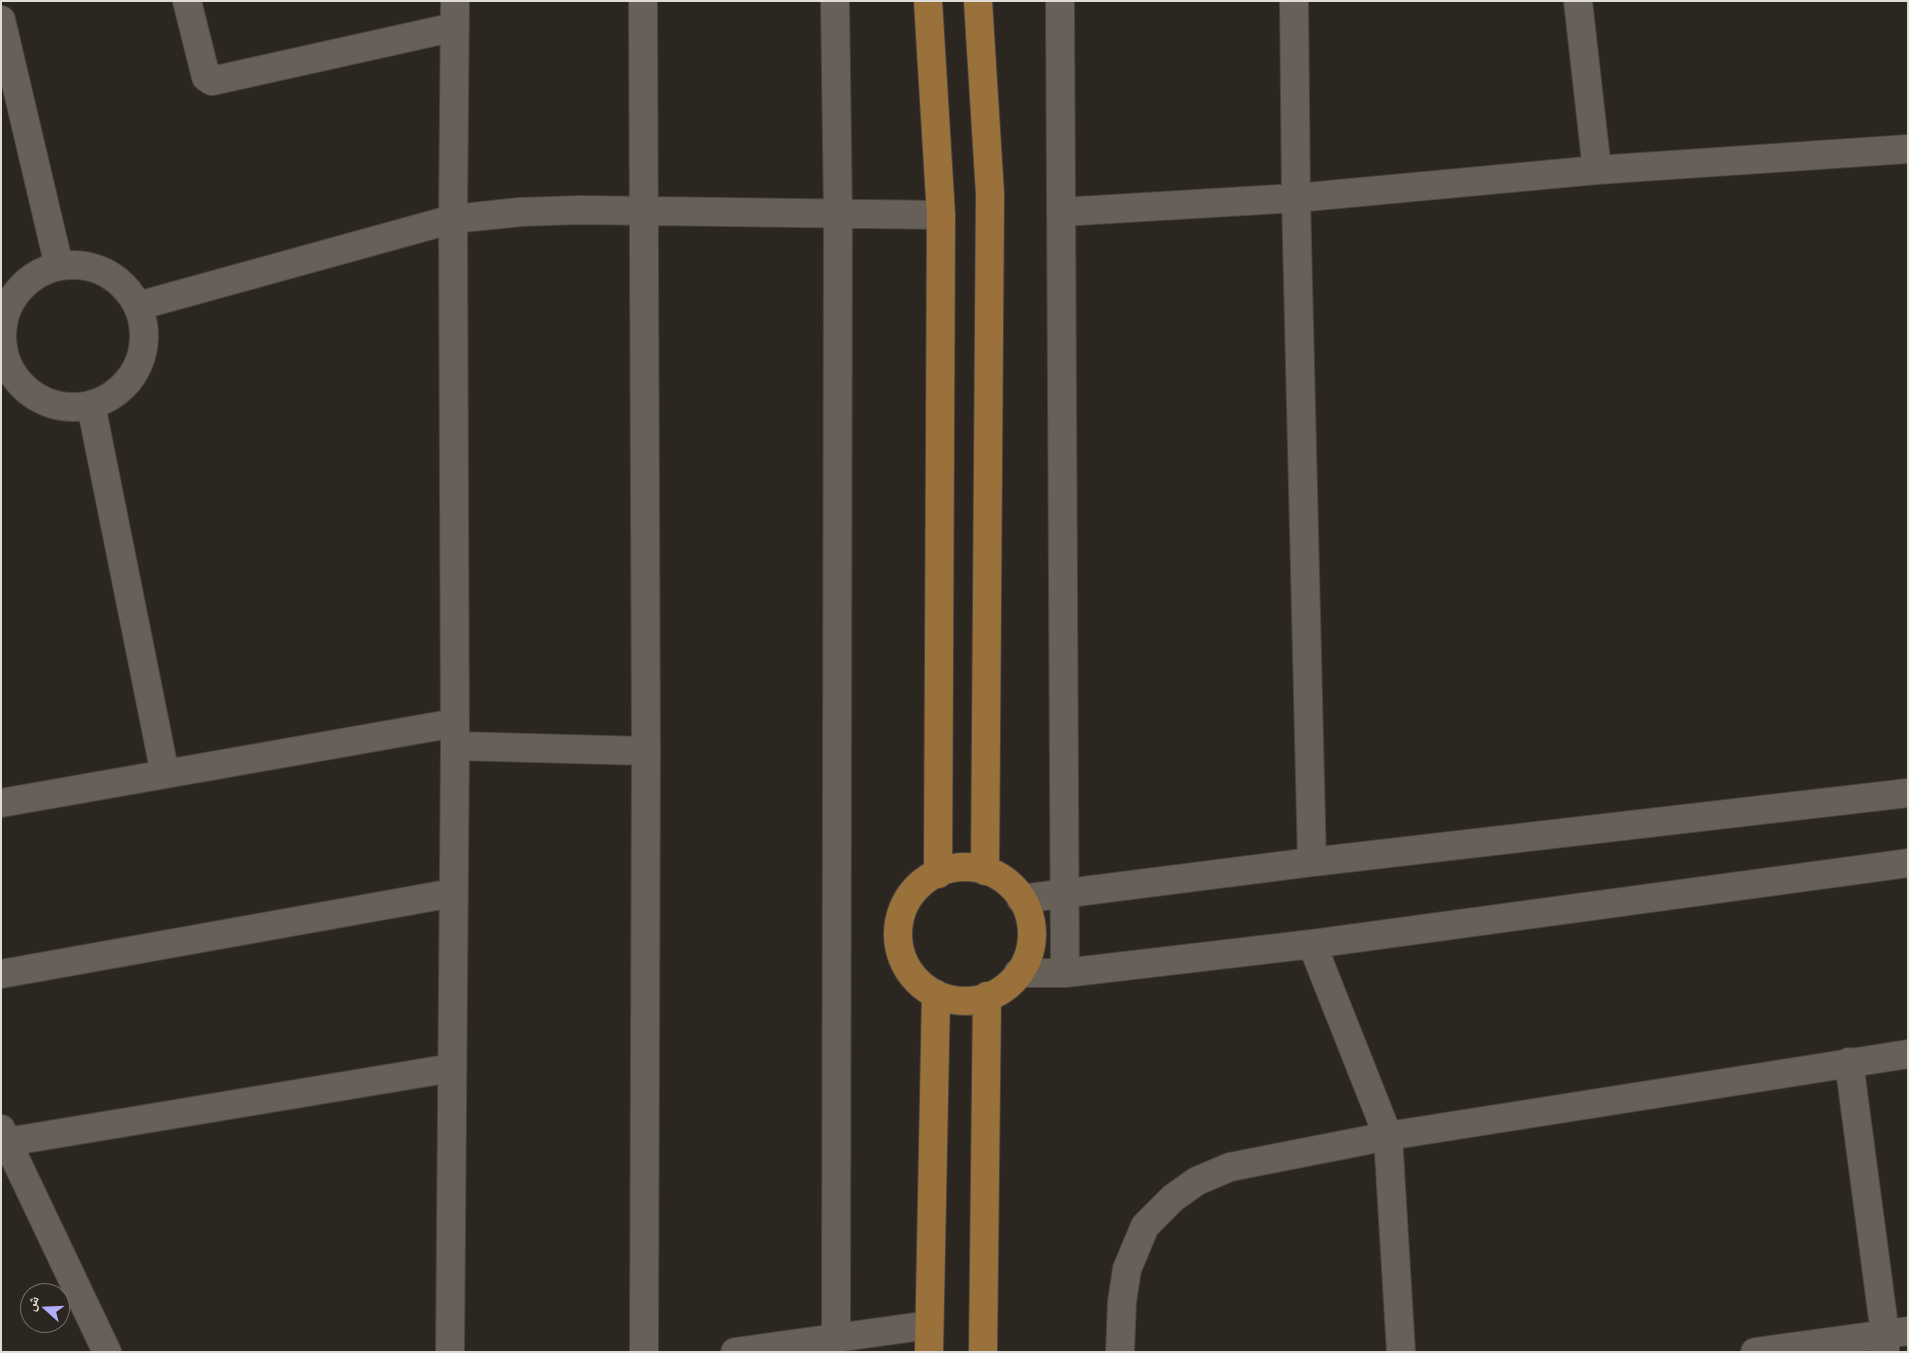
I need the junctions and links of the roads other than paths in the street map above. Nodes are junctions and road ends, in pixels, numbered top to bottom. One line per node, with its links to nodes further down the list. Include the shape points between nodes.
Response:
1 (187, 1): 9 (street, via 206,77 212,81)
2 (643, 1): 14 (street)
3 (835, 1): 16 (street)
4 (928, 1): 17 (main road)
5 (978, 1): 30 (main road, via 990,194)
6 (1060, 1): 15 (street)
7 (1294, 1): 13 (street)
8 (1578, 1): 12 (street)
9 (455, 14): 18 (street)
10 (1, 20): 19 (street)
11 (1908, 149): 12 (street)
12 (1597, 170): 13 (street)
13 (1296, 198): 15 (street); 28 (street)
14 (643, 210): 16 (street); 18 (street, via 530,212); 24 (street)
15 (1061, 212): 33 (street)
16 (838, 214): 17 (street); 47 (street)
17 (940, 215): 31 (main road)
18 (453, 219): 20 (street); 23 (street)
19 (59, 266): 20 (street, via 83,265 106,272 125,286); 21 (street, via 35,276 16,293 5,316 2,341)
20 (138, 306): 22 (street, via 144,331 142,356 131,377 114,395)
21 (5, 368): 22 (street, via 42,401 66,407)
22 (91, 405): 25 (street)
23 (455, 735): 24 (street); 25 (street); 32 (street)
24 (646, 751): 51 (street)
25 (164, 774): 27 (street)
26 (1908, 793): 28 (street)
27 (1, 803)
28 (1312, 862): 33 (street)
29 (1908, 864): 35 (street)
30 (985, 871): 31 (main road, via 959,866); 34 (main road, via 992,872)
31 (938, 874): 39 (main road, via 926,878 910,896 899,918 898,942 905,966 921,986)
32 (453, 893): 38 (street); 43 (street)
33 (1064, 894): 34 (street); 37 (street)
34 (1021, 898): 36 (main road, via 1032,924 1029,958)
35 (1312, 944): 37 (street); 45 (street)
36 (1018, 973): 37 (street); 40 (main road, via 1009,986)
37 (1065, 973)
38 (1, 974)
39 (936, 994): 40 (main road, via 944,998 978,1001); 46 (main road)
40 (987, 996): 54 (main road)
41 (1908, 1054): 42 (street)
42 (1849, 1062): 45 (street); 48 (street)
43 (452, 1068): 44 (street); 50 (street)
44 (4, 1136): 49 (street)
45 (1388, 1136): 55 (street, via 1230,1166 1197,1180 1174,1198 1145,1226 1127,1269); 56 (street)
46 (929, 1325): 47 (street); 53 (main road)
47 (836, 1339): 52 (street)
48 (1893, 1339): 57 (street)
49 (107, 1352)
50 (450, 1352)
51 (644, 1352)
52 (735, 1352)
53 (929, 1352)
54 (983, 1352)
55 (1120, 1352)
56 (1401, 1352)
57 (1755, 1352)

